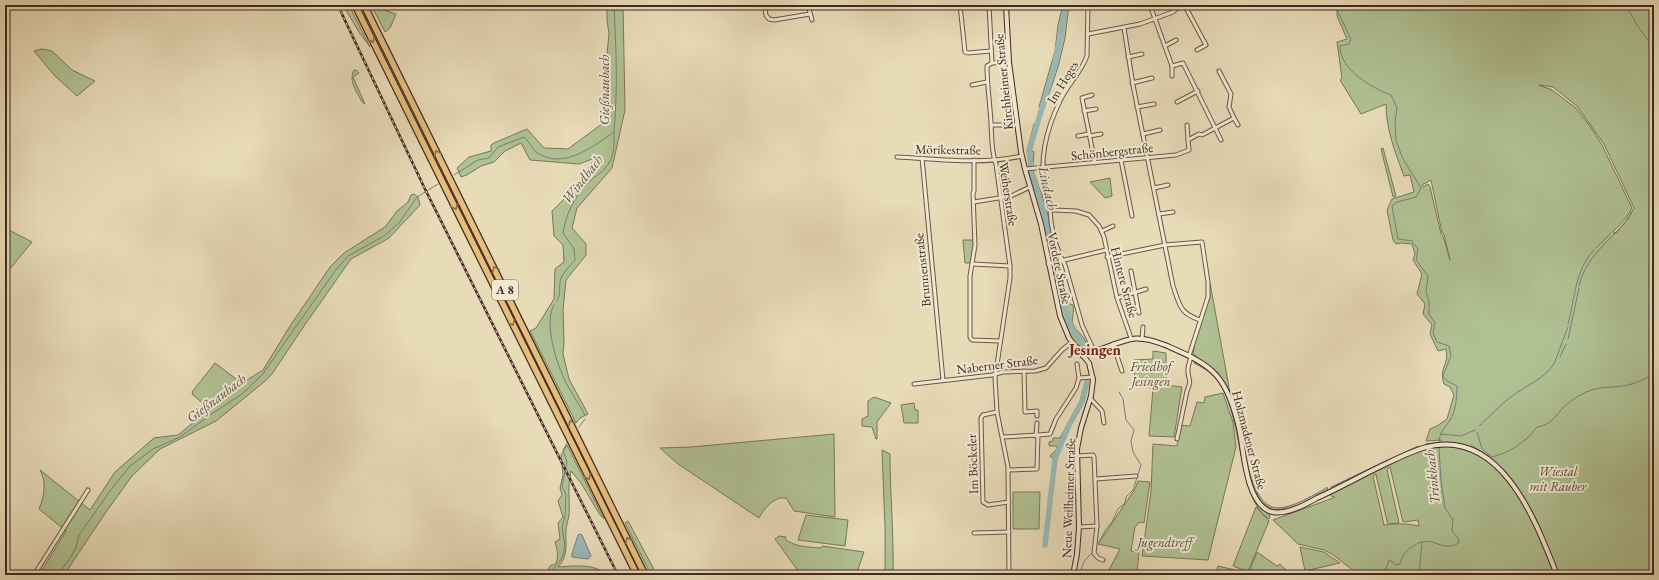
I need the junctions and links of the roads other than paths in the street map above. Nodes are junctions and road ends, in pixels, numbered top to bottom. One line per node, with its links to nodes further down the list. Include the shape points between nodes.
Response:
1 (355, 5): 122 (highway, A 8, one-way to 122)
2 (364, 5): 123 (highway, A 8, one-way to 2)
3 (764, 5): 11 (street, via 766,15 774,20)
4 (808, 5): 11 (street)
5 (960, 5): 19 (street, via 965,52 968,54)
6 (989, 5): 19 (street, Weiherstraße)
7 (1006, 5): 22 (street, Kirchheimer Straße)
8 (1088, 5): 9 (street); 15 (street, Im Heges)
9 (1093, 5)
10 (1150, 5): 12 (street)
11 (810, 14): 13 (street)
12 (1155, 18): 14 (street); 17 (street); 18 (street, via 1185,6 1206,45)
13 (812, 20)
14 (1124, 28): 15 (street); 21 (street)
15 (1088, 34): 59 (street, Im Heges, via 1085,62 1064,94 1051,121)
16 (1176, 40): 17 (street)
17 (1165, 46): 24 (street)
18 (1197, 50)
19 (991, 51): 23 (street, Weiherstraße)
20 (1142, 54): 21 (street)
21 (1128, 57): 29 (street)
22 (1009, 62): 23 (street); 40 (street, Kirchheimer Straße)
23 (992, 63): 28 (street, Weiherstraße, via 987,66)
24 (1172, 66): 26 (street); 31 (street, via 1183,63)
25 (1219, 71): 38 (street, via 1231,94 1229,107)
26 (1172, 76)
27 (1152, 78): 29 (street)
28 (987, 82): 30 (street); 39 (street, Weiherstraße)
29 (1132, 83): 35 (street)
30 (972, 85)
31 (1198, 91): 33 (street); 43 (street)
32 (1092, 95): 37 (street, via 1082,98)
33 (1177, 102)
34 (1154, 104): 35 (street)
35 (1137, 107): 46 (street)
36 (1096, 109): 37 (street)
37 (1084, 111): 47 (street)
38 (1234, 118): 42 (street); 43 (street)
39 (991, 125): 40 (street); 55 (street, Weiherstraße)
40 (1017, 125): 51 (street, Kirchheimer Straße)
41 (1187, 125): 49 (street)
42 (1238, 125)
43 (1215, 128): 49 (street); 50 (street)
44 (1160, 130): 46 (street)
45 (1101, 134): 47 (street)
46 (1143, 134): 54 (street)
47 (1089, 135): 48 (street); 58 (street)
48 (1078, 136)
49 (1188, 140): 54 (street, Schönbergstraße, via 1189,150 1176,155)
50 (1222, 140)
51 (1022, 156): 55 (street, Mörikestraße); 60 (street, Vordere Straße)
52 (896, 157): 53 (street, Mörikestraße)
53 (922, 158): 56 (street, Mörikestraße); 100 (street, Brunnenstraße)
54 (1148, 158): 57 (street, Schönbergstraße); 63 (street)
55 (994, 159): 56 (street, Mörikestraße); 64 (street, Weiherstraße)
56 (974, 160): 65 (street)
57 (1121, 160): 58 (street, Schönbergstraße); 69 (street)
58 (1095, 163): 59 (street, Schönbergstraße)
59 (1041, 167): 60 (street, Schönbergstraße); 66 (street, Im Heges, via 1045,199)
60 (1027, 169): 62 (street, Vordere Straße)
61 (1168, 185): 63 (street)
62 (1030, 187): 64 (street); 77 (street, Vordere Straße)
63 (1154, 188): 68 (street)
64 (1000, 199): 65 (street); 78 (street, Weiherstraße)
65 (974, 202): 76 (street)
66 (1050, 208): 71 (street, Hintere Straße, via 1089,215); 75 (street, Im Heges, via 1050,222)
67 (1173, 212): 68 (street)
68 (1159, 214): 72 (street)
69 (1132, 216)
70 (1113, 226): 71 (street, Hintere Straße)
71 (1102, 231): 73 (street, Hintere Straße)
72 (1165, 245): 74 (street); 84 (street, via 1173,286 1180,306 1185,314); 84 (street, via 1202,242 1208,297)
73 (1106, 250): 74 (street, Hintere Straße); 75 (street)
74 (1107, 257): 82 (street, Hintere Straße)
75 (1063, 261): 77 (street); 91 (street, Im Heges, via 1082,325)
76 (973, 264): 78 (street); 88 (street, via 970,282 970,337 972,340)
77 (1050, 264): 89 (street, Vordere Straße, via 1060,316)
78 (1010, 266): 88 (street, Weiherstraße)
79 (1131, 271): 81 (street)
80 (1146, 290): 81 (street)
81 (1136, 292): 82 (street); 83 (street)
82 (1117, 298): 86 (street, Hintere Straße)
83 (1139, 312)
84 (1200, 320): 93 (street)
85 (1143, 327): 87 (street)
86 (1132, 338): 87 (street, Holzmadener Straße); 90 (street)
87 (1142, 339): 93 (street, Holzmadener Straße, via 1154,341)
88 (1000, 341): 97 (street, Weiherstraße)
89 (1072, 342): 92 (street, Vordere Straße); 95 (street, Naberner Straße, via 1046,368)
90 (1113, 344): 91 (street); 96 (street)
91 (1094, 351): 92 (street)
92 (1083, 356): 98 (street, Neue Weilheimer Straße, via 1089,363)
93 (1190, 356): 109 (street, via 1190,384); 126 (street, Holzmadener Straße, via 1217,375 1225,388 1239,429 1246,471 1261,506 1273,512 1284,511 1422,448 1440,444 1461,445 1473,449 1504,474 1533,518)
94 (1077, 364): 99 (street)
95 (1024, 371): 97 (street, Naberner Straße); 104 (street, via 1025,412 1037,411)
96 (1122, 371)
97 (996, 374): 100 (street, Naberner Straße); 103 (street, Weiherstraße)
98 (1093, 377): 99 (street); 102 (street, Neue Weilheimer Straße)
99 (1079, 378): 107 (street, via 1050,434)
100 (943, 380): 101 (street, Naberner Straße)
101 (914, 384)
102 (1091, 399): 105 (street, via 1102,410); 110 (street, Neue Weilheimer Straße, via 1079,434)
103 (997, 412): 108 (street, Weiherstraße); 115 (street, Im Böckeler, via 983,415 981,418 983,502 988,505)
104 (1037, 416)
105 (1104, 422)
106 (1037, 423): 107 (street)
107 (1037, 435): 108 (street); 111 (street, via 1037,469)
108 (1003, 437): 111 (street, Weiherstraße)
109 (1177, 439)
110 (1077, 456): 113 (street, via 1093,455); 117 (street, Neue Weilheimer Straße)
111 (1008, 470): 115 (street, Weiherstraße)
112 (1136, 476): 113 (street)
113 (1096, 479): 116 (street)
114 (88, 490): 121 (street)
115 (1009, 502): 118 (street, Weiherstraße)
116 (1097, 526): 117 (street); 120 (street, via 1095,556)
117 (1079, 527): 125 (street, Neue Weilheimer Straße)
118 (1010, 532): 119 (street); 124 (street, Weiherstraße)
119 (974, 533)
120 (1103, 560)
121 (34, 575)
122 (637, 575)
123 (646, 575)
124 (1009, 575)
125 (1072, 575)
126 (1556, 575)

